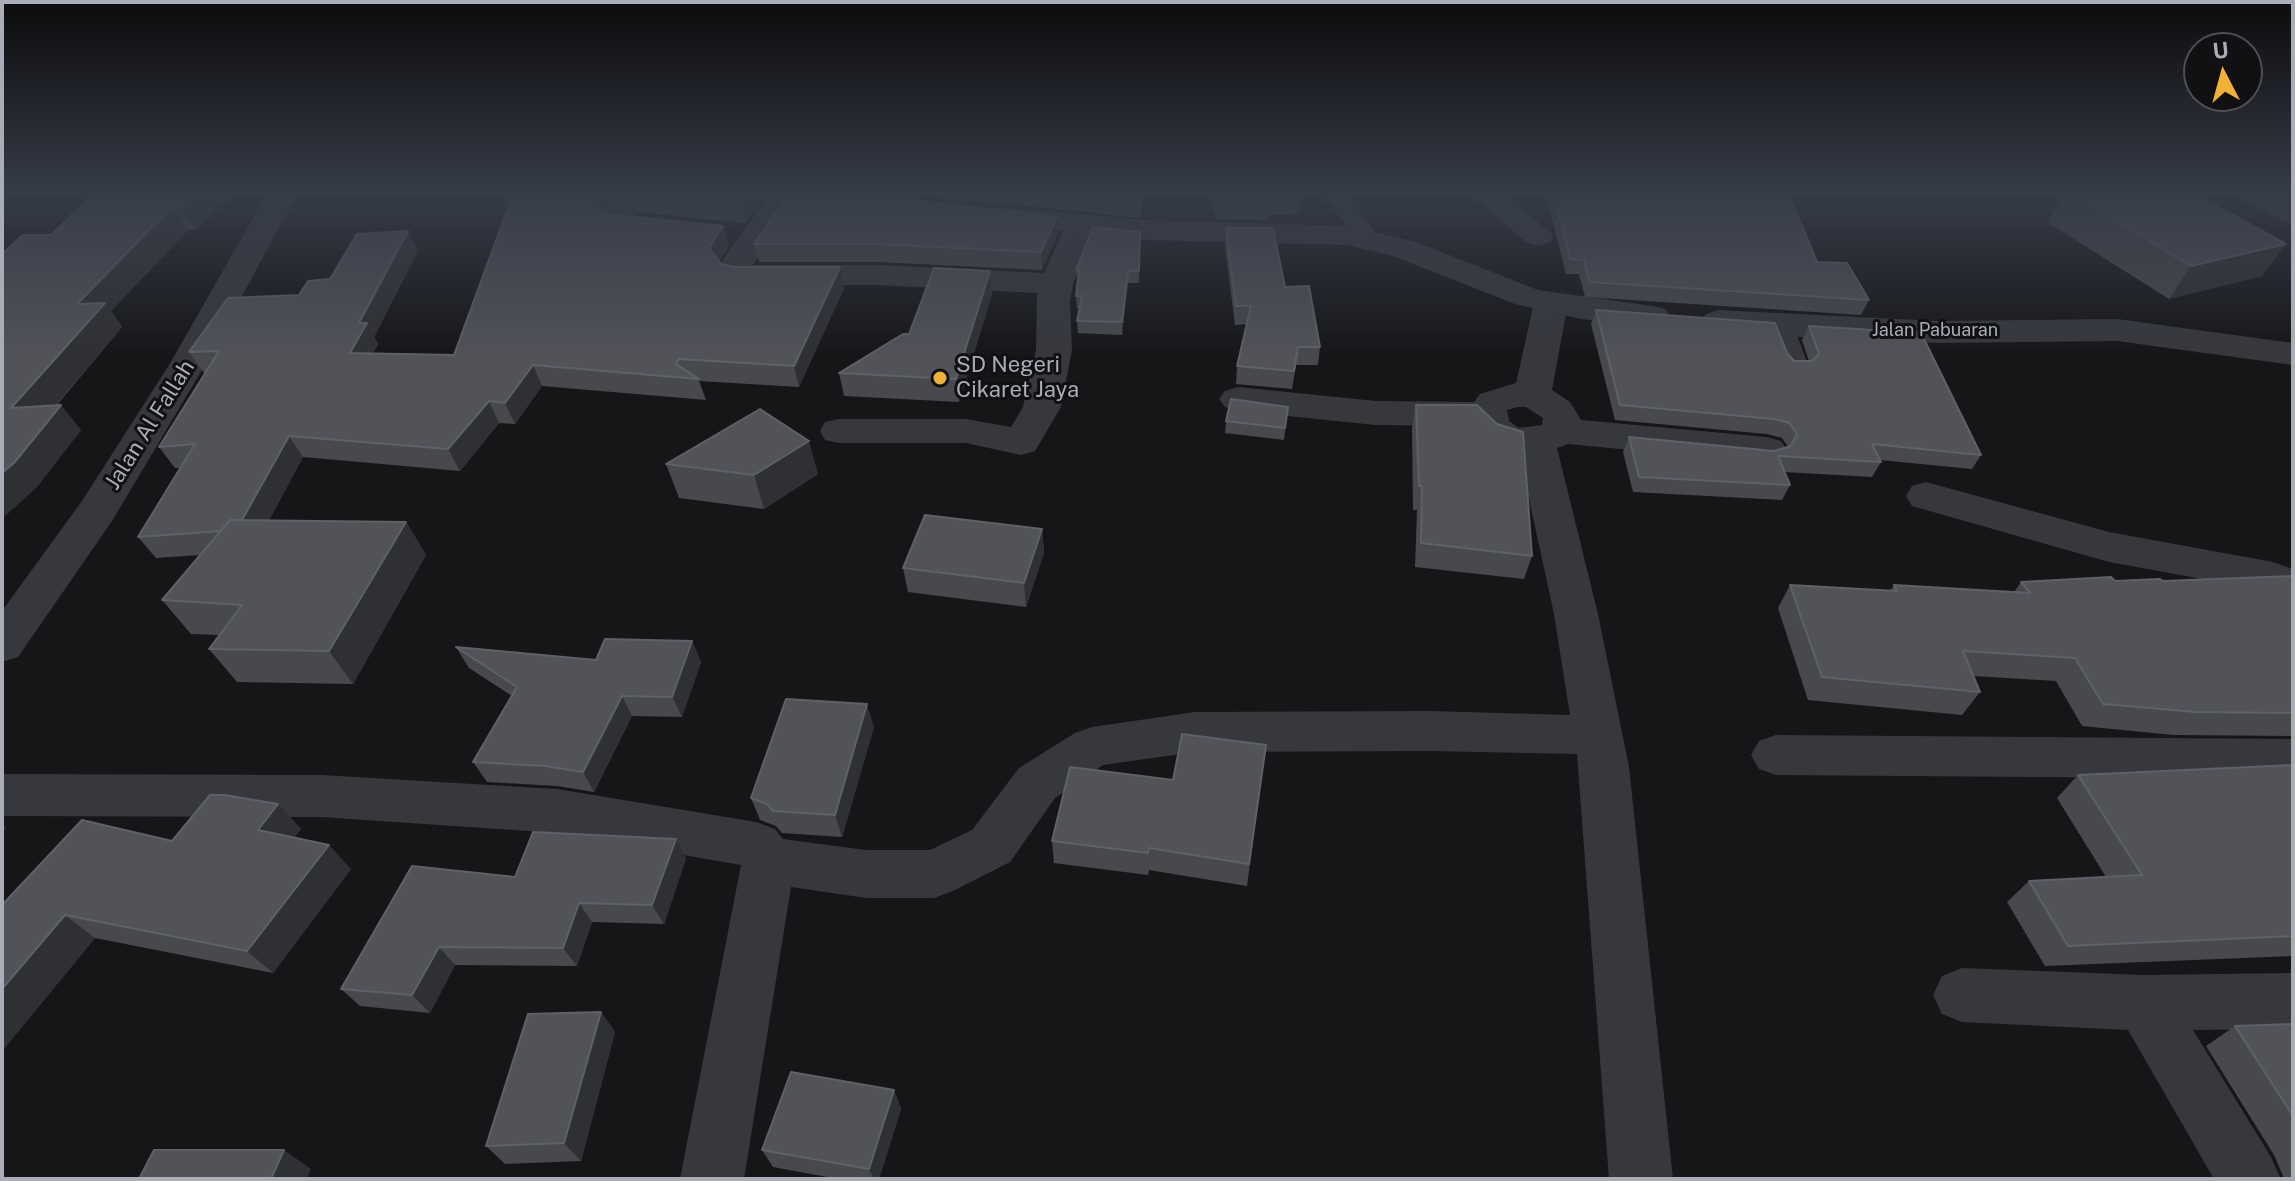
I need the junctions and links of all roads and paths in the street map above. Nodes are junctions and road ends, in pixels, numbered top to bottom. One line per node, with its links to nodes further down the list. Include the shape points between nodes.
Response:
1 (251, 249): 16 (street, Jalan Al Fallah, via 97,511)
2 (731, 249): 5 (street, via 740,275)
3 (1070, 249): 5 (street)
4 (1403, 249): 6 (street, Jalan Pabuaran)
5 (1056, 284): 12 (street, via 1054,350 1042,407 1021,442 966,431)
6 (1551, 303): 7 (street, Jalan Pabuaran, via 1588,311); 11 (street)
7 (1780, 325): 8 (street, Jalan Pabuaran, via 1938,332 2117,330); 9 (lane)
8 (2293, 354)
9 (1796, 367)
10 (1238, 399): 11 (street, via 1376,413 1488,414 1492,426 1505,435)
11 (1543, 423): 13 (street); 17 (street)
12 (839, 431)
13 (1767, 450)
14 (1926, 496): 15 (street, via 2109,547 2258,573)
15 (2293, 586)
16 (2, 645)
17 (1598, 735): 21 (street, via 1195,732 1092,747 1037,783 991,846 934,874 866,874); 26 (street)
18 (1776, 755): 19 (street)
19 (2293, 759)
20 (2, 795): 21 (street, via 321,796 557,811 747,842 762,849)
21 (769, 860): 25 (street)
22 (1962, 995): 24 (street)
23 (2293, 1001): 24 (street)
24 (2144, 1003): 27 (street)
25 (712, 1179)
26 (1641, 1179)
27 (2249, 1179)

